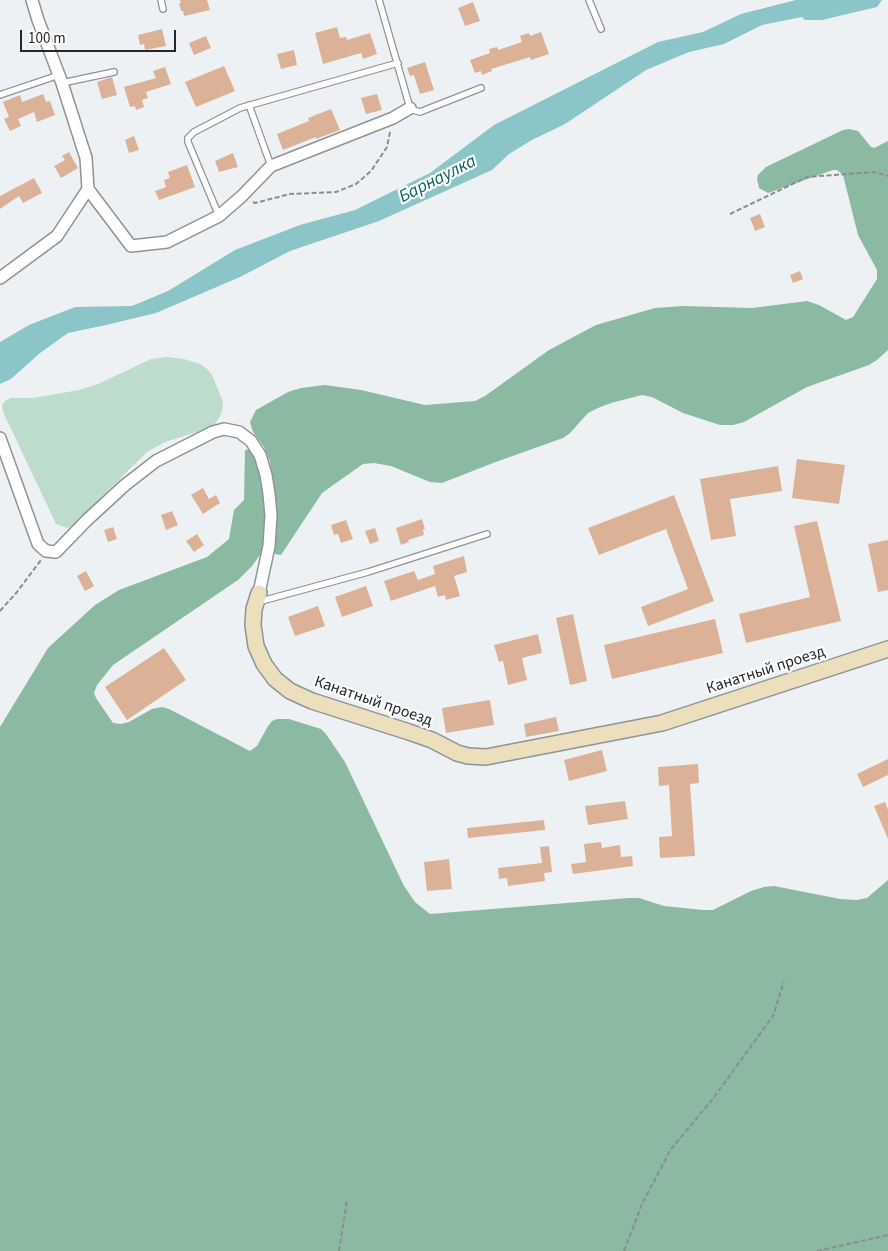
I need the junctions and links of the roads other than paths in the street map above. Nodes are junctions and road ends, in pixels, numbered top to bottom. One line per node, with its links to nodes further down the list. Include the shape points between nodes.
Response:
1 (32, 0): 9 (street)
2 (160, 0): 5 (lane)
3 (379, 0): 7 (lane)
4 (589, 0): 6 (lane)
5 (163, 9)
6 (601, 29)
7 (398, 63): 12 (lane); 13 (lane)
8 (114, 72): 9 (lane)
9 (61, 79): 11 (lane); 15 (street, via 86,158)
10 (481, 88): 13 (lane, via 420,112)
11 (0, 95)
12 (250, 105): 14 (lane); 16 (lane, via 200,128 188,138)
13 (410, 108): 14 (street, via 393,118)
14 (271, 166): 16 (street)
15 (88, 189): 16 (street, via 131,246 167,242); 17 (street, via 57,236)
16 (219, 216)
17 (0, 278)
18 (0, 438): 20 (street, Канатный проезд, via 38,544 46,551 56,552 93,514 156,461 212,432 224,429 239,432 260,454 271,515 269,546)
19 (487, 534): 20 (lane, via 368,572)
20 (258, 598): 21 (street, Канатный проезд, via 253,626 256,646 275,679 290,691 339,711 432,740 468,756 486,757 662,723)
21 (888, 649)

